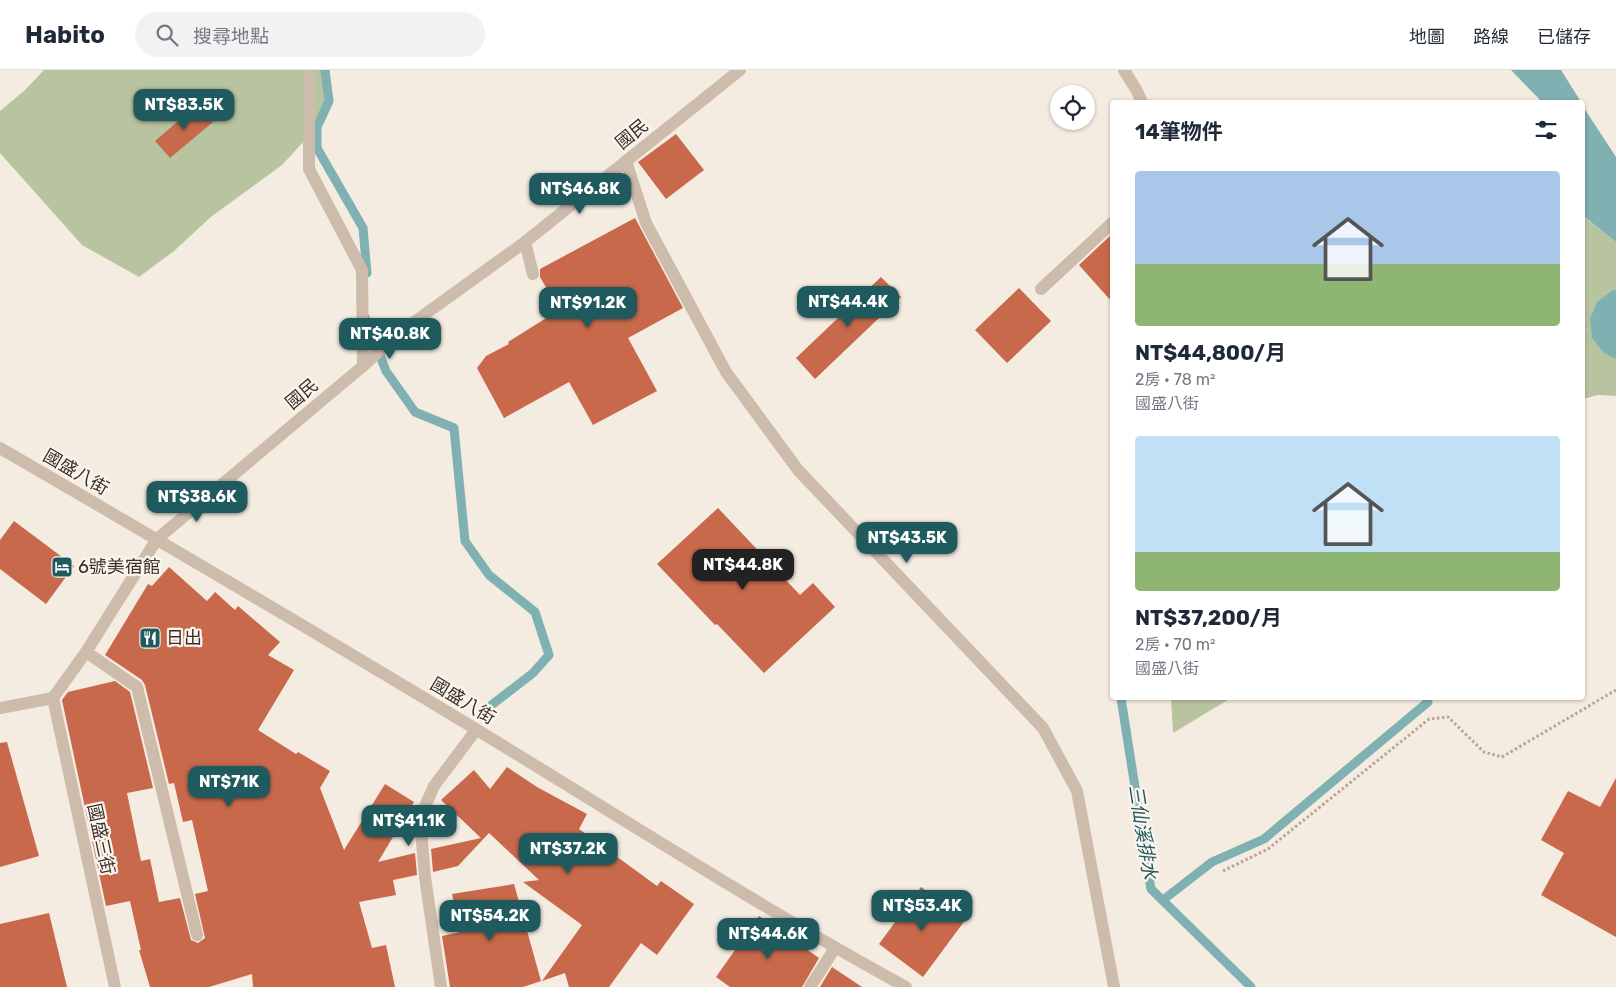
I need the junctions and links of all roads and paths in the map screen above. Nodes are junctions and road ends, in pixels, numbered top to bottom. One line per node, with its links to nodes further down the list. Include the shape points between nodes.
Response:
1 (308, 70): 10 (street, via 309,169 362,270)
2 (740, 70): 5 (street, 國民)
3 (1124, 70): 4 (street)
4 (1141, 100)
5 (626, 161): 7 (street, 國民); 25 (street, via 646,223 726,372 798,470 1043,728 1077,791)
6 (1110, 225): 9 (street)
7 (525, 242): 8 (street); 10 (street, 國民, via 399,333)
8 (533, 274)
9 (1041, 289)
10 (363, 366): 12 (street, 國民)
11 (0, 448): 12 (street, 國盛八街)
12 (157, 539): 13 (street, 國民); 17 (street, 國盛八街)
13 (86, 652): 15 (street, 國民); 19 (street, via 137,687)
14 (1616, 690): 18 (path, via 1502,757 1484,752 1448,717 1429,719 1268,849)
15 (53, 698): 16 (street); 21 (street, 國盛三街)
16 (0, 708)
17 (476, 730): 20 (street, 國盛八街); 22 (street, via 434,786 420,818)
18 (1223, 871)
19 (197, 935)
20 (835, 948): 23 (street); 24 (street, 國盛八街)
21 (115, 987)
22 (441, 987)
23 (810, 987)
24 (906, 987)
25 (1114, 987)

